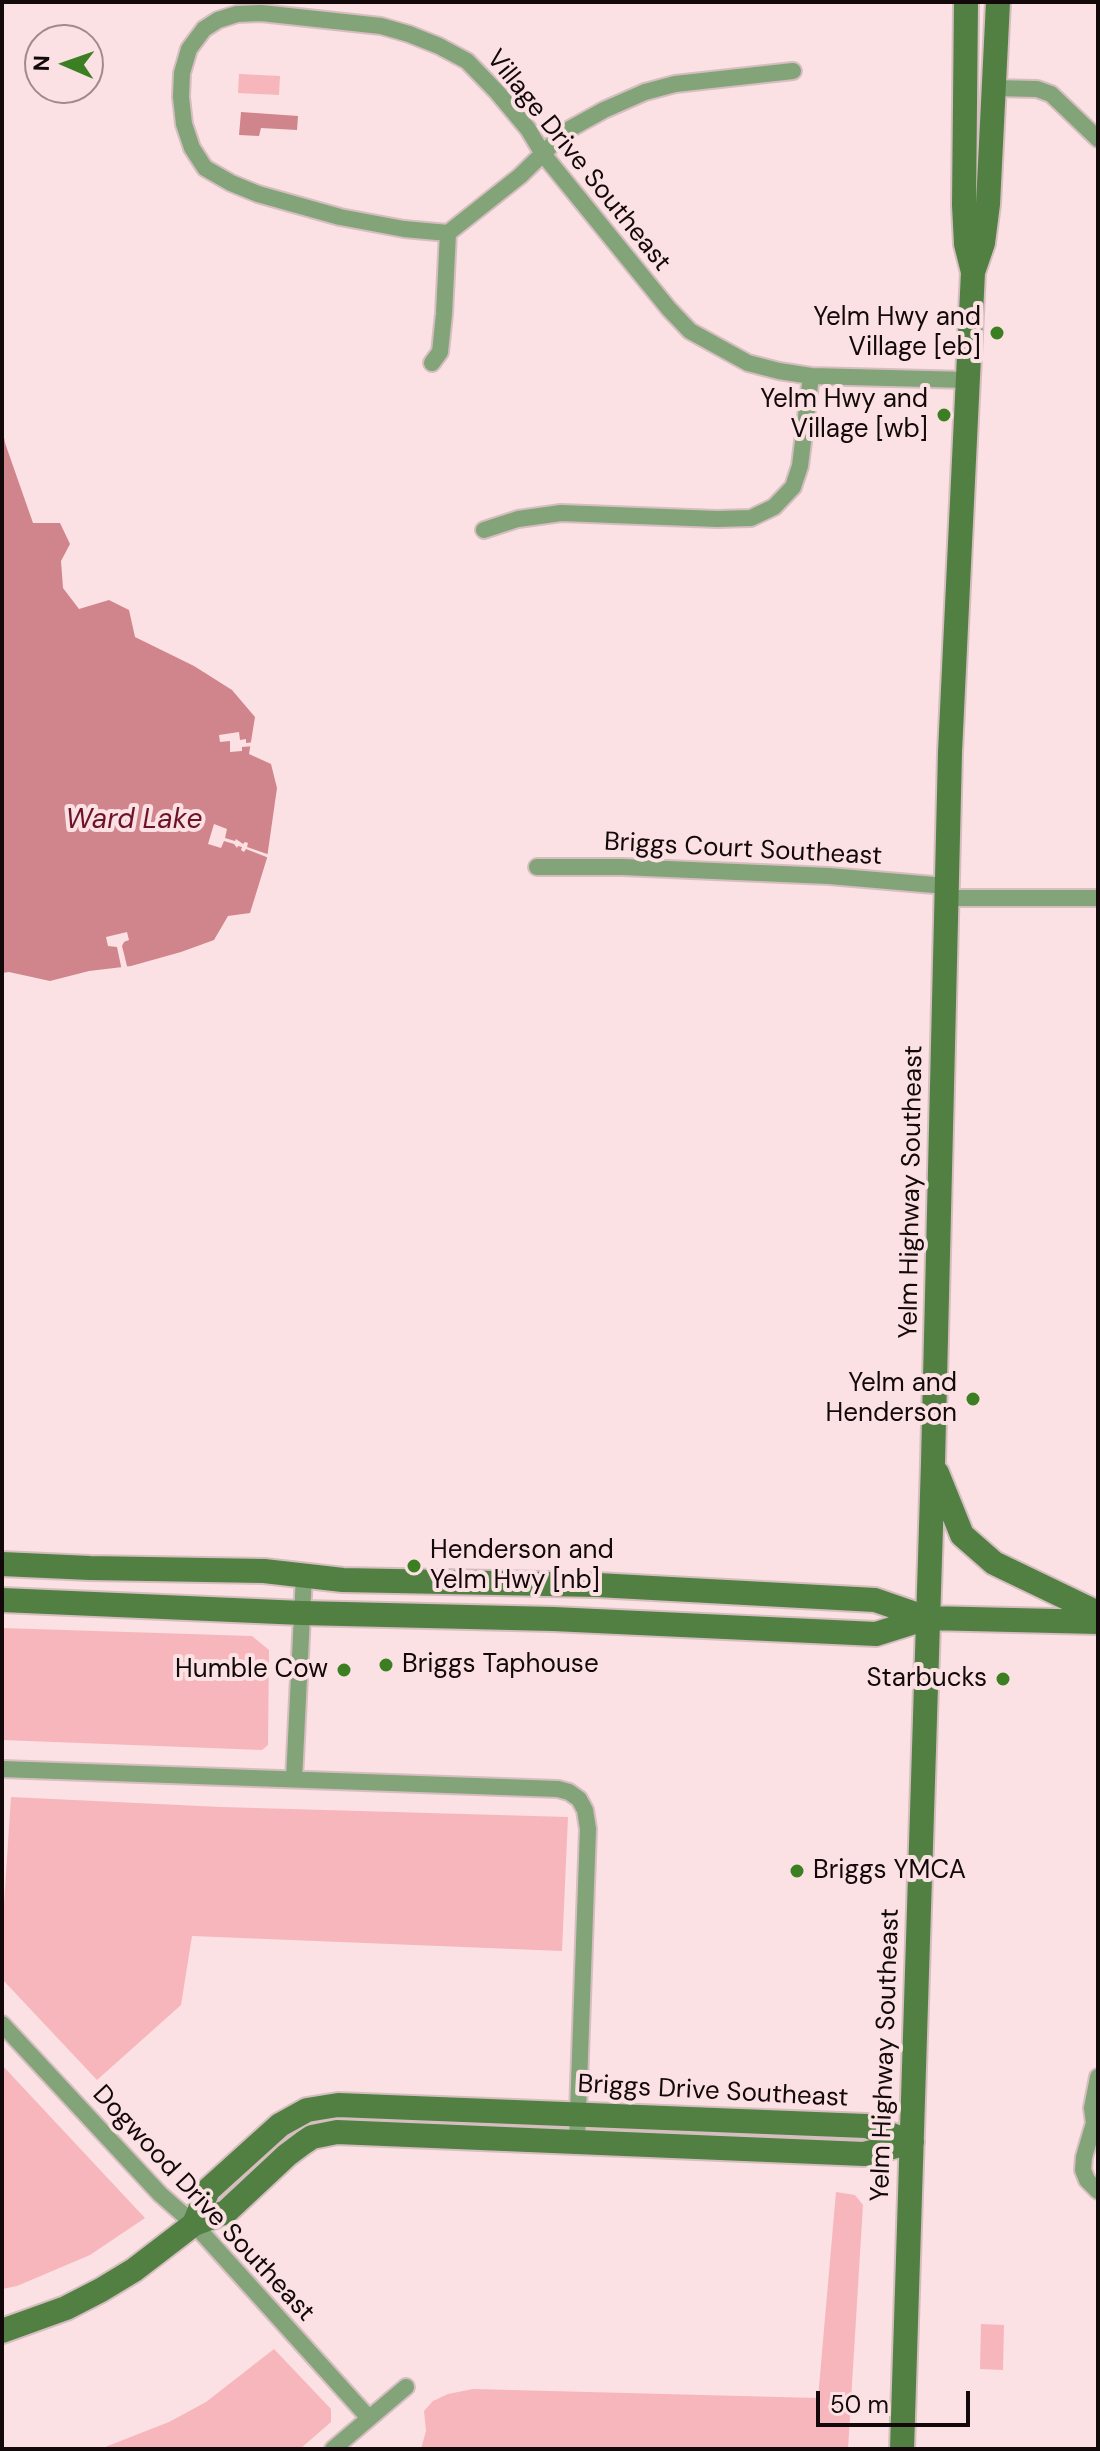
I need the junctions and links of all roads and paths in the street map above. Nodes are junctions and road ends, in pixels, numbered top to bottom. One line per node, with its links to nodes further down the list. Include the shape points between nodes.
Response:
1 (966, 2): 8 (main road, Yelm Highway Southeast, via 964,205)
2 (998, 2): 4 (main road, Yelm Highway Southeast)
3 (793, 71): 6 (street, via 645,92 566,131)
4 (994, 88): 5 (street, via 1051,94); 8 (main road, Yelm Highway Southeast, via 988,204)
5 (1098, 139)
6 (543, 154): 7 (street); 7 (street, Village Drive Southeast, via 528,129 467,61 409,34 358,22 261,13 237,14 204,29 189,49 181,97 192,148 205,168 258,194 340,217); 10 (street, Village Drive Southeast, via 690,331 748,363)
7 (448, 233): 9 (street, via 440,352)
8 (973, 272): 11 (main road, Yelm Highway Southeast)
9 (432, 363)
10 (811, 376): 11 (street, Village Drive Southeast); 12 (street, via 797,476 793,487 763,513 717,519 561,513)
11 (967, 380): 14 (main road, Yelm Highway Southeast)
12 (484, 530)
13 (537, 867): 14 (street, Briggs Court Southeast, via 829,876)
14 (946, 892): 15 (street, Briggs Court Southeast); 16 (main road, Yelm Highway Southeast)
15 (1098, 898)
16 (933, 1463): 21 (main road, via 962,1535 994,1563); 22 (main road, Yelm Highway Southeast)
17 (2, 1564): 18 (main road)
18 (304, 1575): 20 (street); 22 (main road, via 875,1600)
19 (2, 1600): 20 (main road)
20 (302, 1613): 22 (main road, via 876,1634); 25 (street)
21 (1098, 1613)
22 (927, 1618): 23 (main road); 31 (main road, Yelm Highway Southeast)
23 (1098, 1622)
24 (2, 1769): 25 (street)
25 (294, 1779): 28 (street, via 558,1789 579,1799 588,1829)
26 (2, 2024): 33 (street, Dogwood Drive Southeast)
27 (1098, 2077): 29 (street, via 1092,2108)
28 (578, 2114): 30 (street); 31 (main road, Briggs Drive Southeast, via 866,2126); 33 (main road, Briggs Drive Southeast, via 338,2105 307,2110 280,2125 208,2190)
29 (1096, 2124): 32 (street, via 1083,2170)
30 (577, 2141): 31 (main road, Briggs Drive Southeast, via 864,2154); 33 (main road, Briggs Drive Southeast, via 337,2132 312,2137 226,2212)
31 (912, 2142): 38 (main road, Yelm Highway Southeast)
32 (1098, 2191)
33 (194, 2224): 34 (main road, Briggs Drive Southeast, via 101,2290); 36 (street, Dogwood Drive Southeast)
34 (2, 2331)
35 (406, 2387): 36 (street)
36 (368, 2417): 37 (street)
37 (333, 2449)
38 (902, 2449)

